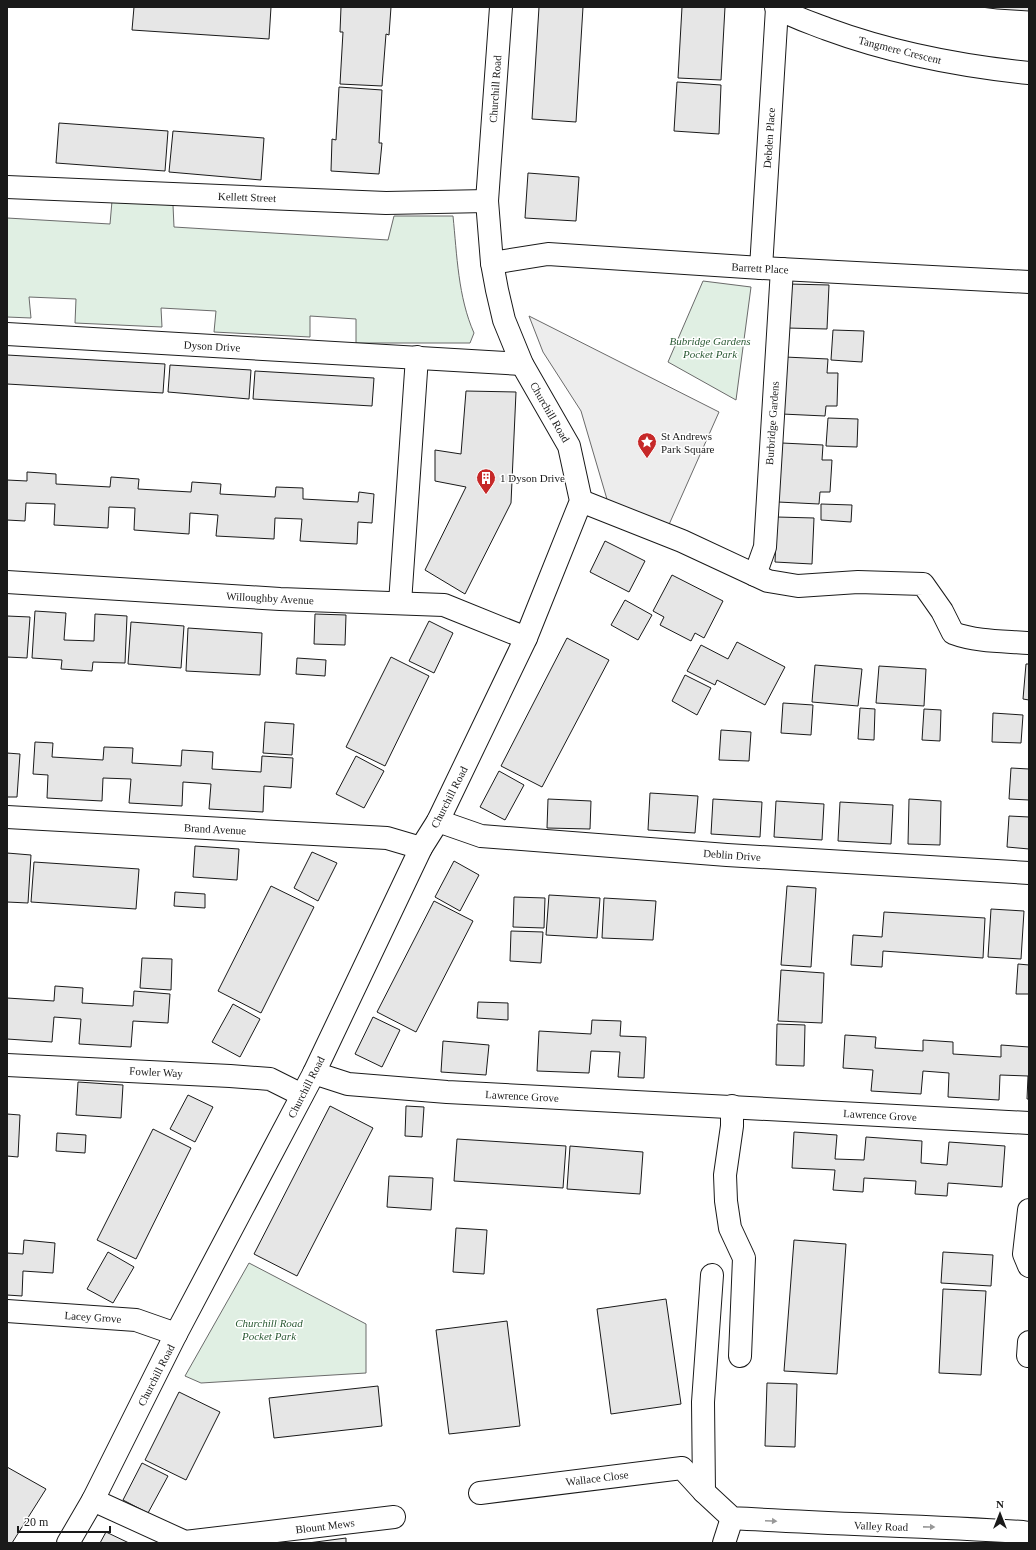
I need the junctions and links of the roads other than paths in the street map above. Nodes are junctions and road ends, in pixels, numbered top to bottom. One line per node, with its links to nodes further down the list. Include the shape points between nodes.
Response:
1 (501, 7): 5 (street, Churchill Road)
2 (777, 7): 3 (street, Tangmere Crescent, via 856,40 920,57 979,68); 7 (street, Debden Place)
3 (1029, 73)
4 (7, 187): 5 (street, Kellett Street, via 386,203)
5 (487, 201): 6 (street, Churchill Road)
6 (492, 263): 7 (street, Barrett Place, via 548,254); 11 (street, Churchill Road, via 504,320)
7 (772, 268): 8 (street, Barrett Place); 13 (street, Burbridge Gardens, via 765,547)
8 (1029, 282)
9 (7, 334): 10 (street, Dyson Drive)
10 (417, 357): 11 (street, Dyson Drive); 15 (street)
11 (522, 364): 12 (street, Churchill Road, via 569,446)
12 (581, 501): 13 (street, via 682,541); 16 (street, Churchill Road)
13 (755, 575): 17 (street, via 768,581 798,586 858,582 923,584 953,632 978,640)
14 (7, 582): 15 (street, Willoughby Avenue, via 280,599)
15 (400, 603): 16 (street, Willoughby Avenue, via 444,605)
16 (526, 638): 19 (street, Churchill Road)
17 (1029, 643)
18 (7, 816): 20 (street, Brand Avenue, via 386,838)
19 (438, 821): 20 (street, Churchill Road); 21 (street, Deblin Drive, via 481,836 727,855)
20 (421, 848): 23 (street, Churchill Road)
21 (1029, 873)
22 (7, 1065): 24 (street, Fowler Way, via 270,1079)
23 (314, 1073): 24 (street, Churchill Road); 25 (street, Lawrence Grove, via 348,1084 514,1096)
24 (302, 1095): 31 (street, Churchill Road)
25 (732, 1106): 26 (street, Lawrence Grove); 32 (street, via 732,1126 725,1175 730,1228 744,1258)
26 (1029, 1123)
27 (1029, 1210): 28 (street, via 1024,1254)
28 (1029, 1266)
29 (712, 1275): 33 (street, via 703,1402)
30 (7, 1311): 31 (street, Lacey Grove, via 136,1320)
31 (176, 1334): 35 (street, Churchill Road)
32 (740, 1356)
33 (704, 1492): 34 (street, Wallace Close, via 682,1468); 37 (street)
34 (480, 1493)
35 (93, 1500): 39 (street, Blount Mews, via 185,1542); 40 (street, Churchill Road)
36 (394, 1517): 39 (street, Blount Mews)
37 (732, 1518): 38 (street, Valley Road, one-way to 38); 41 (street)
38 (1029, 1533)
39 (257, 1538)
40 (68, 1543)
41 (724, 1543)

